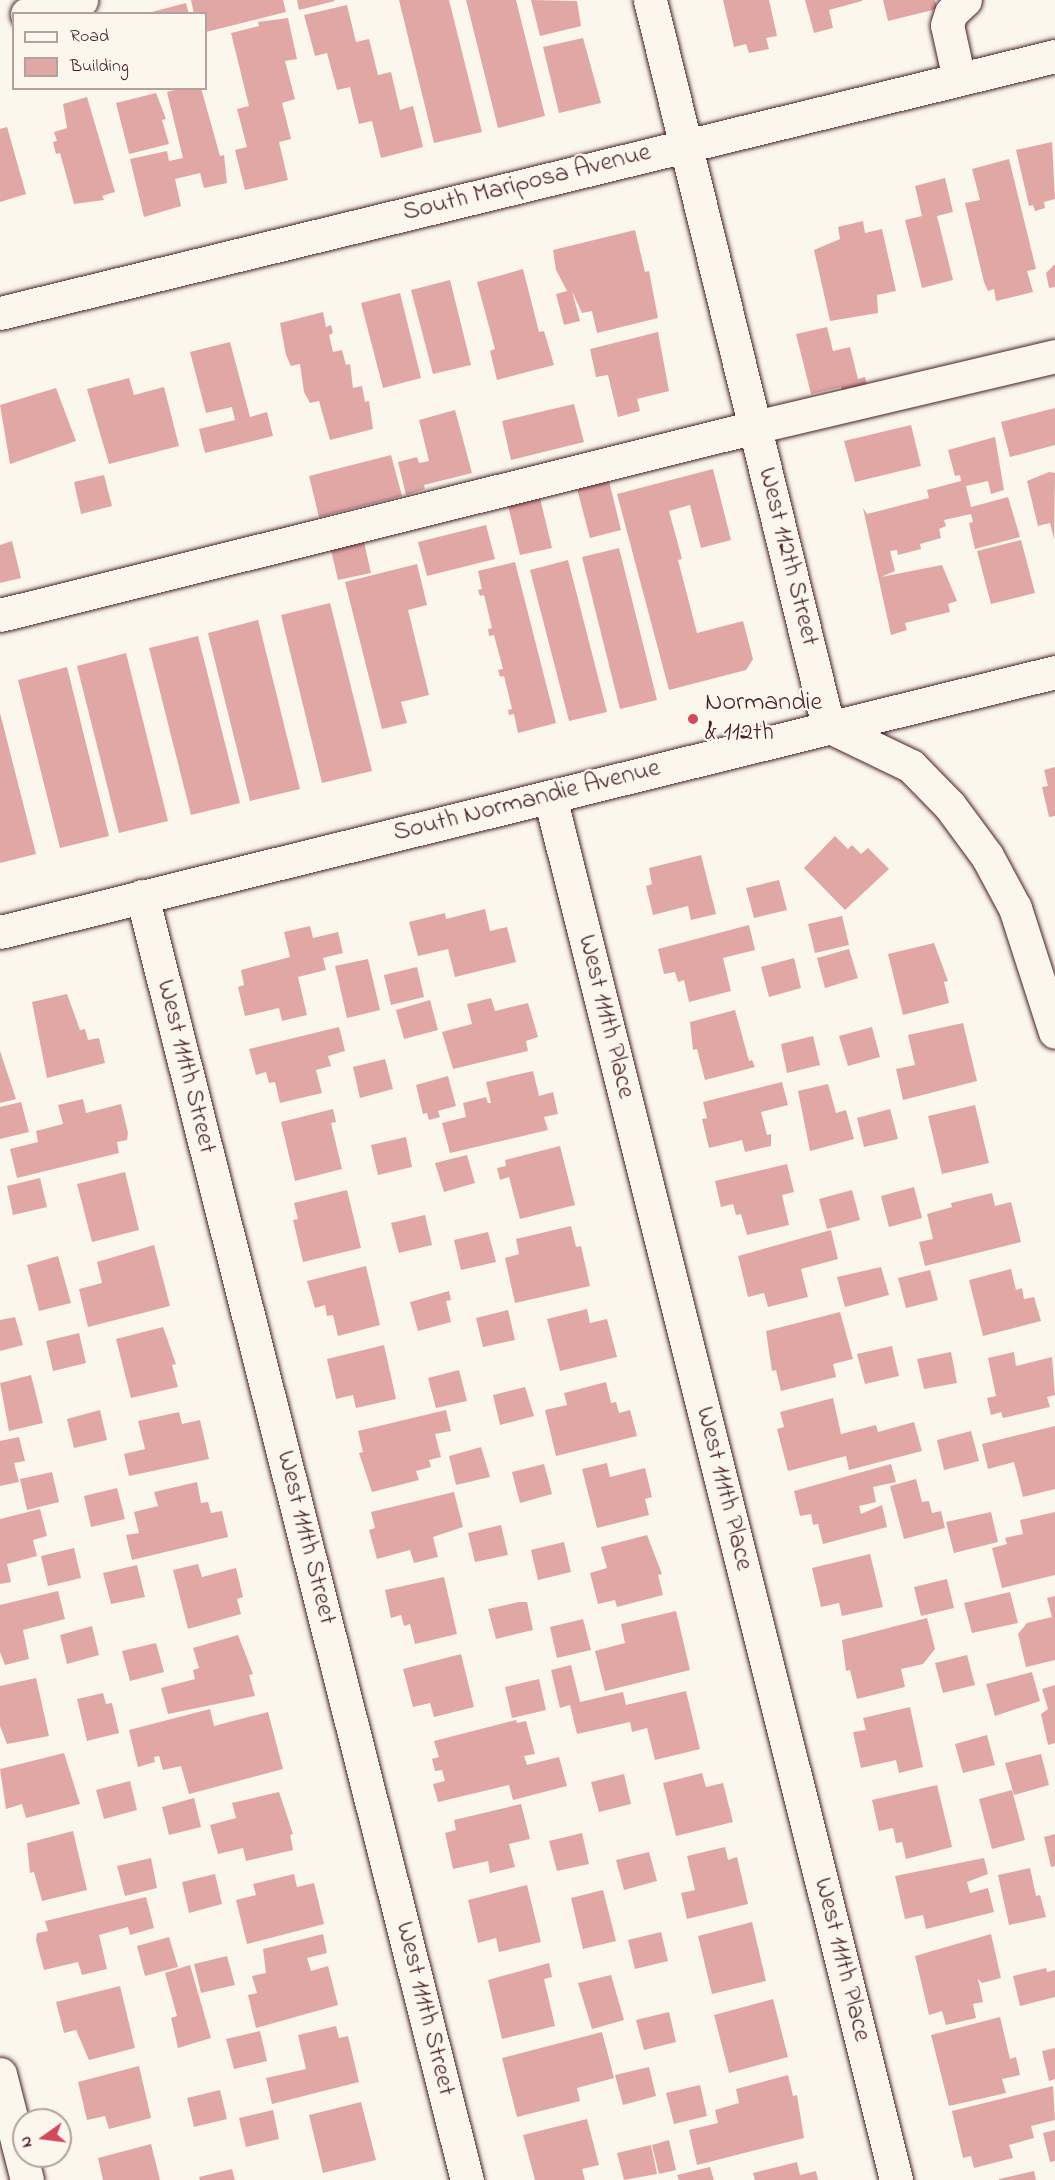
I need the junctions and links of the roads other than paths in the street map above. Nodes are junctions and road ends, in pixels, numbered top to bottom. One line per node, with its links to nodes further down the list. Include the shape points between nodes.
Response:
1 (81, 0): 4 (street)
2 (650, 0): 7 (street, West 112th Street)
3 (965, 0): 6 (street, via 951,14 947,26)
4 (35, 12)
5 (1055, 57): 6 (street, South Mariposa Avenue)
6 (959, 79): 7 (street, South Mariposa Avenue)
7 (686, 145): 8 (street, South Mariposa Avenue); 10 (street, West 112th Street)
8 (0, 313)
9 (1055, 356): 10 (street)
10 (755, 426): 11 (street); 13 (street, West 112th Street)
11 (0, 615)
12 (1055, 672): 13 (street, South Normandie Avenue)
13 (828, 726): 14 (street, South Normandie Avenue); 17 (street, via 911,766 956,814 987,856 1015,908)
14 (550, 797): 15 (street, South Normandie Avenue); 21 (street, West 111th Place)
15 (142, 896): 16 (street, South Normandie Avenue); 20 (street, West 111th Street)
16 (0, 932)
17 (1055, 1032)
18 (0, 2074): 19 (street)
19 (27, 2180)
20 (467, 2180)
21 (896, 2180)

